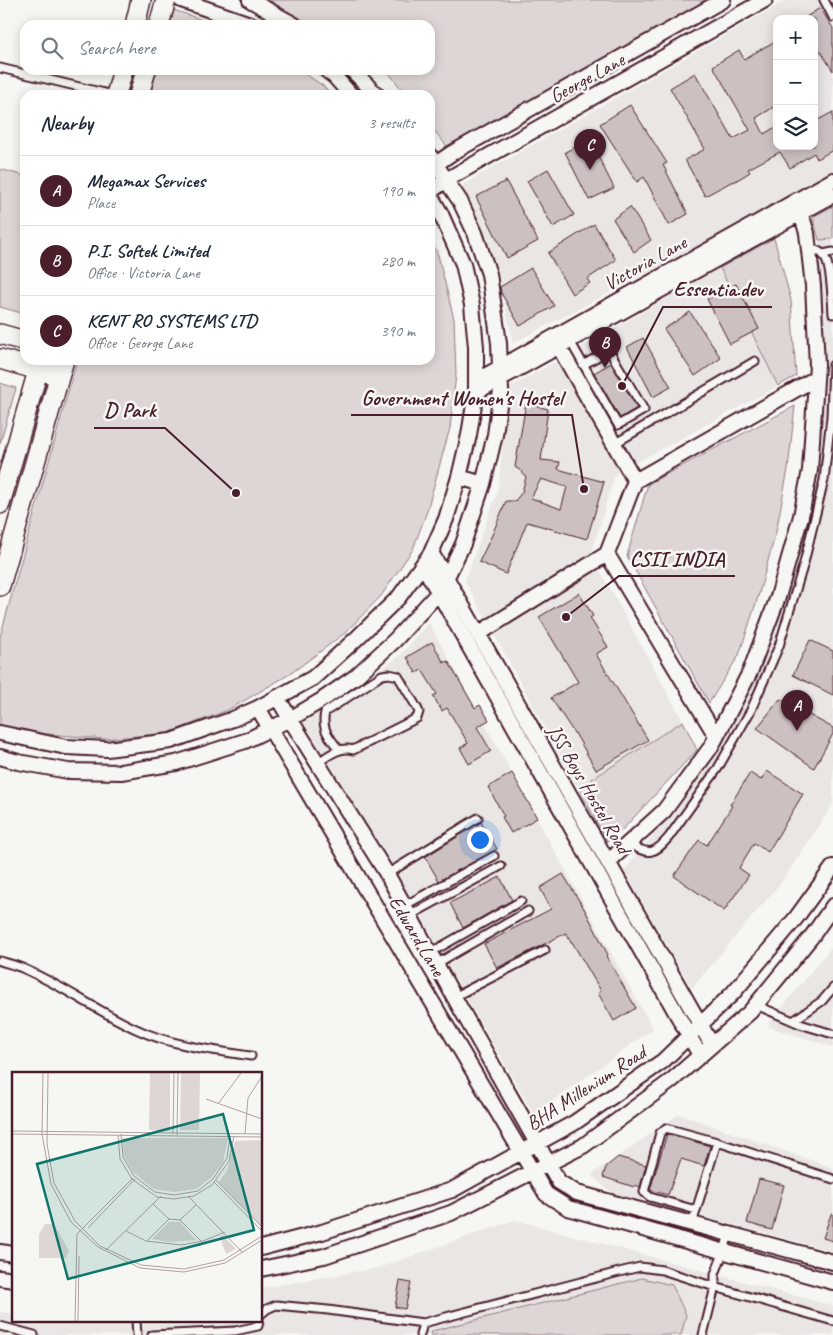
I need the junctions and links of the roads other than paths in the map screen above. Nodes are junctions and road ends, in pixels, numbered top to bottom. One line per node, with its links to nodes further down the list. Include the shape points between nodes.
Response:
1 (142, 0): 9 (street)
2 (166, 0): 10 (street)
3 (181, 0): 11 (street)
4 (250, 0): 12 (street)
5 (723, 0): 25 (street, George Lane)
6 (765, 0): 27 (street, George Lane)
7 (824, 0): 8 (lane)
8 (833, 17)
9 (136, 20)
10 (160, 20)
11 (239, 20)
12 (286, 20)
13 (0, 68): 14 (lane)
14 (20, 73)
15 (30, 75): 20 (lane)
16 (121, 75): 21 (street)
17 (145, 75): 22 (street)
18 (332, 75): 23 (street)
19 (357, 75): 24 (street)
20 (93, 90)
21 (116, 90)
22 (140, 90)
23 (347, 90)
24 (372, 90)
25 (435, 161)
26 (435, 167): 27 (street)
27 (446, 180): 29 (street, George Lane); 47 (street, via 460,200 489,274)
28 (833, 180): 32 (street, Victoria Lane)
29 (435, 189)
30 (833, 195): 32 (street, Victoria Lane)
31 (435, 202): 49 (street, via 463,264 472,306)
32 (799, 206): 33 (street); 39 (street, Victoria Lane); 47 (street, Victoria Lane)
33 (809, 248): 35 (lane); 48 (street)
34 (833, 252): 35 (lane)
35 (823, 254): 36 (lane, via 830,278)
36 (833, 314)
37 (0, 334): 38 (street)
38 (20, 340)
39 (564, 344): 44 (lane); 47 (street, Victoria Lane); 50 (street)
40 (0, 359): 42 (street)
41 (755, 361): 50 (lane)
42 (20, 362)
43 (39, 365): 46 (street); 54 (street)
44 (583, 365): 44 (lane, via 618,425 644,410 609,350)
45 (833, 365): 73 (lane, via 824,480 779,646 751,710 718,768 669,837 660,848 651,852)
46 (62, 368): 58 (street)
47 (500, 373): 49 (street, Victoria Lane); 53 (street, via 495,435)
48 (816, 378): 52 (street); 66 (street, via 810,470 802,516 778,597 753,664)
49 (476, 386): 51 (street)
50 (614, 444): 52 (street)
51 (459, 476): 53 (street); 56 (street, via 446,519)
52 (635, 481): 55 (street)
53 (483, 484): 57 (street, via 463,544)
54 (0, 504)
55 (607, 554): 60 (street); 66 (street)
56 (427, 559): 57 (street, JSS Boys Hostel Road); 59 (street, JSS Boys Hostel Road); 61 (street, via 399,597 356,639 313,678)
57 (447, 579): 59 (street); 60 (street, JSS Boys Hostel Road)
58 (0, 586)
59 (438, 593): 63 (street, via 355,677); 72 (street, JSS Boys Hostel Road)
60 (478, 634): 71 (street, JSS Boys Hostel Road)
61 (278, 698): 62 (street); 63 (street, Edward Lane)
62 (258, 708): 64 (street, Edward Lane); 65 (street, via 170,741 106,749 66,747)
63 (290, 719): 64 (street); 69 (street, Edward Lane)
64 (270, 729): 68 (street, via 245,741 176,763 121,772 68,771); 98 (street, Edward Lane)
65 (0, 734)
66 (716, 736): 73 (street, via 664,811)
67 (339, 750): 67 (lane, via 352,750 417,718 419,712 398,676 382,675 325,712 324,729); 69 (lane)
68 (0, 757)
69 (317, 763): 78 (street, Edward Lane)
70 (478, 818): 78 (lane)
71 (586, 824): 72 (street); 75 (street, JSS Boys Hostel Road)
72 (573, 832): 92 (street, JSS Boys Hostel Road)
73 (629, 844): 75 (street)
74 (494, 856): 81 (lane)
75 (608, 862): 90 (street, JSS Boys Hostel Road)
76 (501, 866): 81 (lane)
77 (833, 867): 90 (street, BHA Millenium Road, via 784,933 733,993)
78 (387, 874): 81 (street, Edward Lane)
79 (521, 901): 84 (lane)
80 (833, 906): 88 (street, BHA Millenium Road)
81 (407, 911): 84 (street, Edward Lane)
82 (528, 912): 84 (lane)
83 (545, 950): 87 (lane)
84 (433, 958): 87 (street, Edward Lane)
85 (0, 961): 95 (lane, via 22,968 145,1033 167,1041)
86 (833, 988): 89 (lane, via 822,1001)
87 (454, 998): 97 (street, Edward Lane)
88 (756, 1005): 89 (lane); 93 (street, BHA Millenium Road)
89 (793, 1021): 91 (lane)
90 (701, 1024): 92 (street, BHA Millenium Road); 93 (street, JSS Boys Hostel Road)
91 (833, 1034)
92 (689, 1036): 94 (street, JSS Boys Hostel Road); 97 (street, BHA Millenium Road, via 664,1061 574,1124)
93 (712, 1045): 94 (street, BHA Millenium Road)
94 (700, 1055): 99 (street, BHA Millenium Road, via 671,1081)
95 (251, 1056)
96 (717, 1142): 101 (lane); 102 (lane); 102 (lane, via 666,1128 660,1133 644,1192 650,1197)
97 (537, 1143): 98 (street, BHA Millenium Road); 99 (street, Edward Lane)
98 (522, 1152): 100 (street, Edward Lane); 105 (street, BHA Millenium Road, via 452,1190)
99 (552, 1170): 100 (street, BHA Millenium Road); 103 (street, via 559,1182 577,1193)
100 (533, 1171): 106 (street, Edward Lane, via 546,1194 568,1208); 108 (street, BHA Millenium Road, via 451,1213 324,1256)
101 (833, 1179)
102 (696, 1210): 103 (lane)
103 (692, 1224): 104 (street)
104 (729, 1234): 106 (lane); 107 (street)
105 (262, 1248)
106 (724, 1251): 109 (street, Edward Lane); 110 (lane, via 715,1274)
107 (833, 1262)
108 (262, 1269)
109 (833, 1282)
110 (715, 1287): 112 (lane); 114 (lane, via 662,1270 640,1267); 122 (lane)
111 (262, 1313): 114 (lane, via 276,1305)
112 (833, 1321)
113 (136, 1322): 118 (lane)
114 (423, 1322): 121 (lane)
115 (258, 1324): 119 (lane, via 235,1331); 120 (lane)
116 (0, 1326): 117 (lane)
117 (34, 1335)
118 (136, 1335)
119 (152, 1335)
120 (259, 1335)
121 (420, 1335)
122 (702, 1335)

